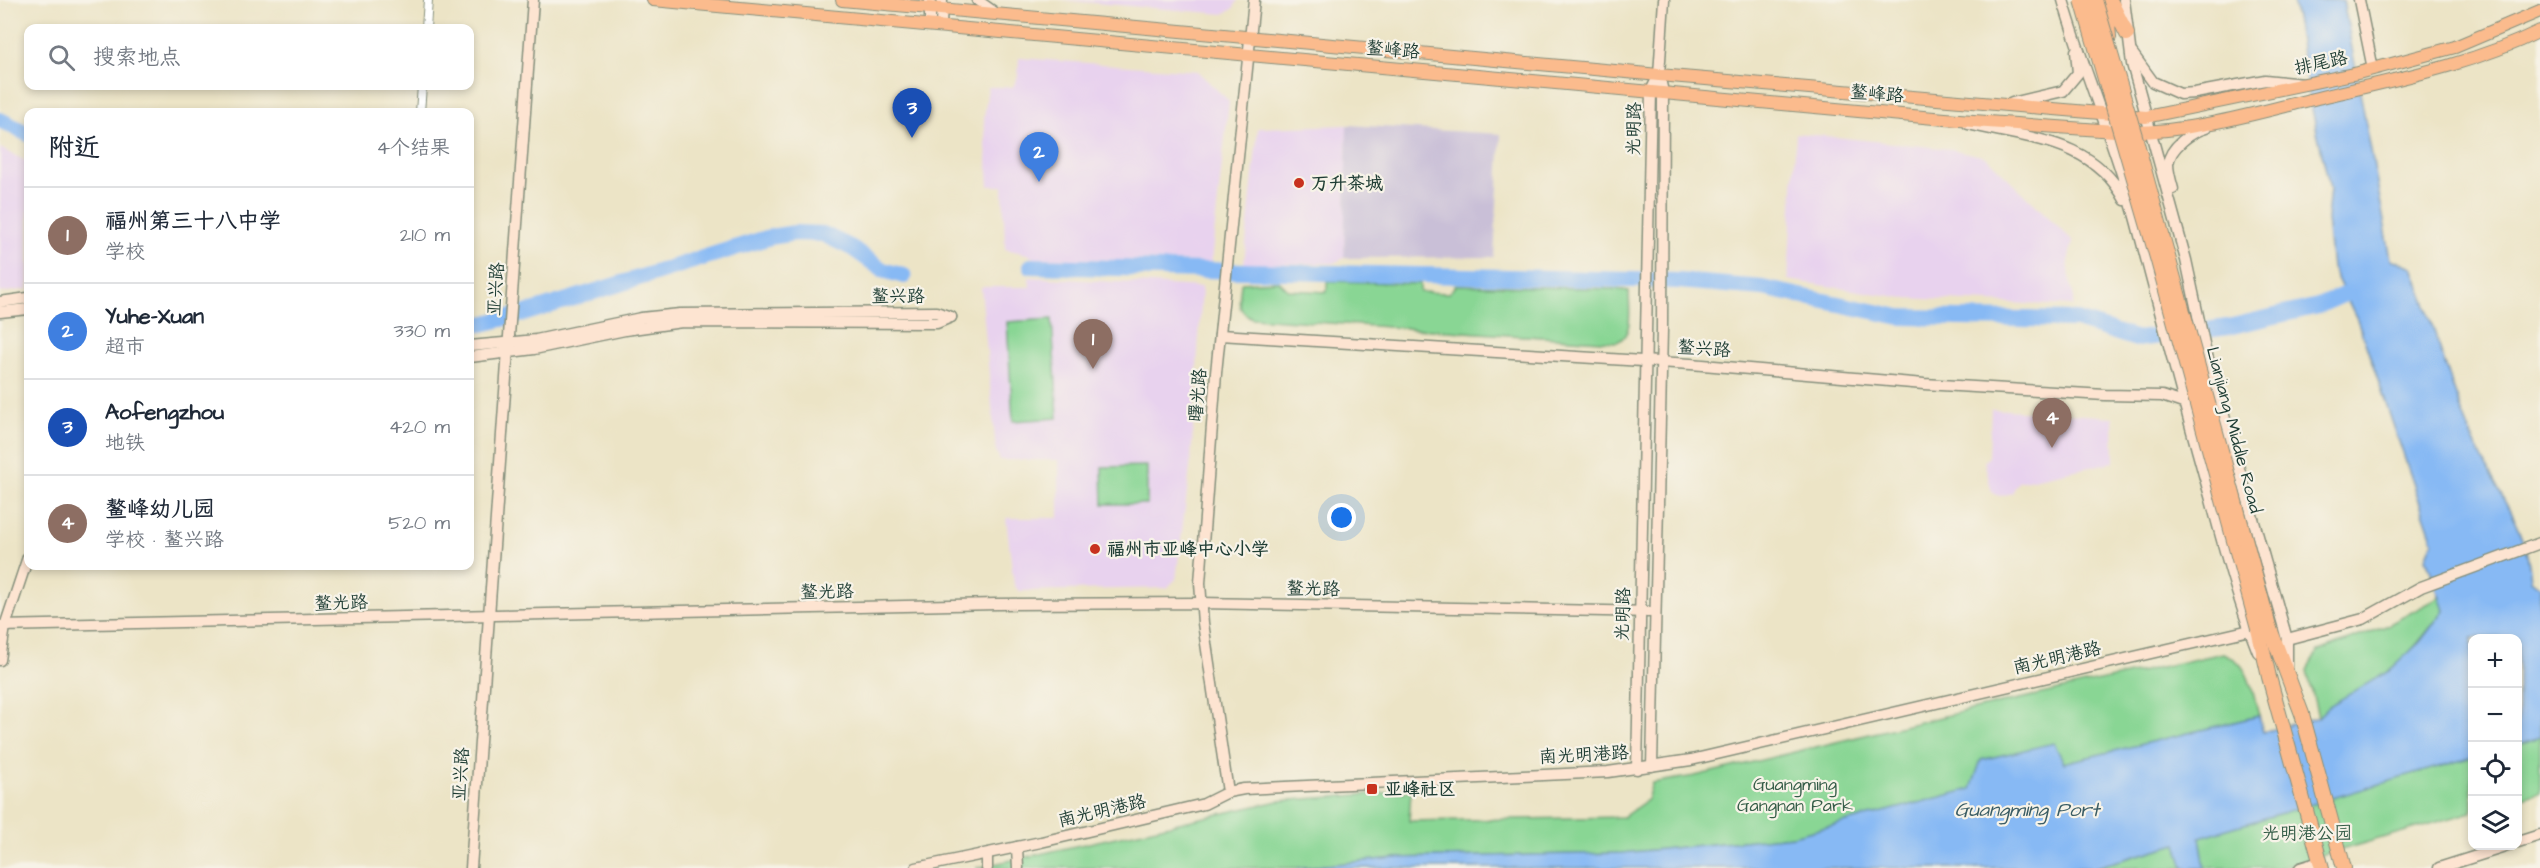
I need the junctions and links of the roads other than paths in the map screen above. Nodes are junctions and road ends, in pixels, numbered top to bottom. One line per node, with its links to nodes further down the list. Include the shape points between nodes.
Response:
1 (428, 0): 17 (street)
2 (533, 0): 49 (street, 亚兴路)
3 (653, 0): 18 (main road, 鳌峰路)
4 (842, 0): 14 (main road, 鳌峰路)
5 (977, 0): 16 (street)
6 (1254, 0): 21 (street, 曙光路)
7 (1664, 0): 29 (street)
8 (2063, 0): 22 (street)
9 (2082, 0): 62 (highway, Lianjiang Middle Road, bridge)
10 (2095, 0): 25 (highway, Lianjiang Middle Road, bridge)
11 (2108, 0): 20 (highway); 25 (highway, bridge)
12 (2124, 0): 20 (street)
13 (2360, 0): 27 (street)
14 (936, 4): 16 (main road, 鳌峰路); 18 (street)
15 (2540, 11): 27 (main road, 排尾路, via 2455,47)
16 (998, 14): 21 (main road, 鳌峰路)
17 (426, 24)
18 (936, 25): 24 (main road, 鳌峰路)
19 (2540, 32): 36 (main road, 排尾路, via 2442,69)
20 (2127, 34): 23 (street)
21 (1251, 38): 24 (street, 曙光路); 29 (main road, 鳌峰路)
22 (2075, 42): 28 (street); 33 (street, via 2078,73 2063,91)
23 (2130, 50): 26 (street); 30 (street, via 2149,78 2180,94 2265,80)
24 (1249, 55): 32 (main road, 鳌峰路); 48 (street, 曙光路)
25 (2112, 60): 62 (highway, Lianjiang Middle Road, bridge, via 2138,147)
26 (2132, 64): 28 (street, via 2123,75 2111,80); 37 (street)
27 (2373, 69): 30 (main road, 排尾路)
28 (2088, 72): 35 (street)
29 (1659, 75): 32 (street, 光明路); 33 (main road, 鳌峰路)
30 (2307, 85): 37 (main road, 排尾路)
31 (422, 90): 34 (street)
32 (1657, 92): 38 (main road, 鳌峰路); 52 (street, 光明路); 53 (street, 光明路)
33 (2008, 104): 35 (main road, 鳌峰路)
34 (420, 108)
35 (2101, 112): 37 (main road, 排尾路); 39 (street)
36 (2262, 112): 41 (main road, 排尾路); 43 (street, via 2199,129 2172,155 2168,165)
37 (2146, 117): 41 (street)
38 (1945, 119): 39 (main road, 鳌峰路); 42 (street, via 2073,149 2109,174)
39 (2109, 131): 40 (main road, 鳌峰路); 42 (street)
40 (2129, 132): 41 (main road, 排尾路)
41 (2150, 132): 43 (street)
42 (2136, 221): 54 (street)
43 (2186, 260): 63 (street, via 2205,348)
44 (24, 299): 45 (street)
45 (0, 302)
46 (24, 309): 47 (street)
47 (0, 312)
48 (1220, 335): 52 (street, 鳌兴路); 57 (street, 曙光路)
49 (508, 343): 49 (street, 鳌兴路, via 625,330 682,322 937,323 951,317 936,312 680,314); 50 (street, 鳌兴路); 51 (street, 鳌兴路); 60 (street, 亚兴路)
50 (474, 346)
51 (474, 356)
52 (1646, 363): 53 (street, 鳌兴路); 58 (street, 光明路)
53 (1660, 363): 54 (street, 鳌兴路, via 1924,384 2162,396); 59 (street, 光明路)
54 (2183, 403): 62 (street)
55 (2540, 543): 63 (street, via 2434,582 2363,619)
56 (24, 568): 61 (street)
57 (1201, 603): 58 (street, 鳌光路); 60 (street, 鳌光路); 68 (street, 曙光路)
58 (1640, 612): 59 (street, 鳌光路); 67 (street, 光明路)
59 (1654, 612): 66 (street, 光明路)
60 (490, 615): 61 (street, 鳌光路); 75 (street, 亚兴路)
61 (3, 626): 64 (street)
62 (2259, 628): 65 (highway, Lianjiang Middle Road); 66 (street, 南光明港路, via 1745,748); 74 (highway, Lianjiang Middle Road)
63 (2287, 639): 65 (street)
64 (0, 660)
65 (2287, 673): 80 (highway, Lianjiang Middle Road)
66 (1652, 766): 67 (street, 南光明港路)
67 (1637, 769): 68 (street, 南光明港路)
68 (1228, 792): 71 (street, 南光明港路, via 1204,804)
69 (2540, 835): 70 (street)
70 (2522, 841)
71 (1017, 847): 73 (street, 南光明港路); 78 (street)
72 (2495, 850): 81 (street)
73 (987, 854): 76 (street, 南光明港路); 77 (street)
74 (2321, 865): 79 (street)
75 (471, 868)
76 (916, 868)
77 (987, 868)
78 (1018, 868)
79 (2300, 868)
80 (2344, 868)
81 (2439, 868)

